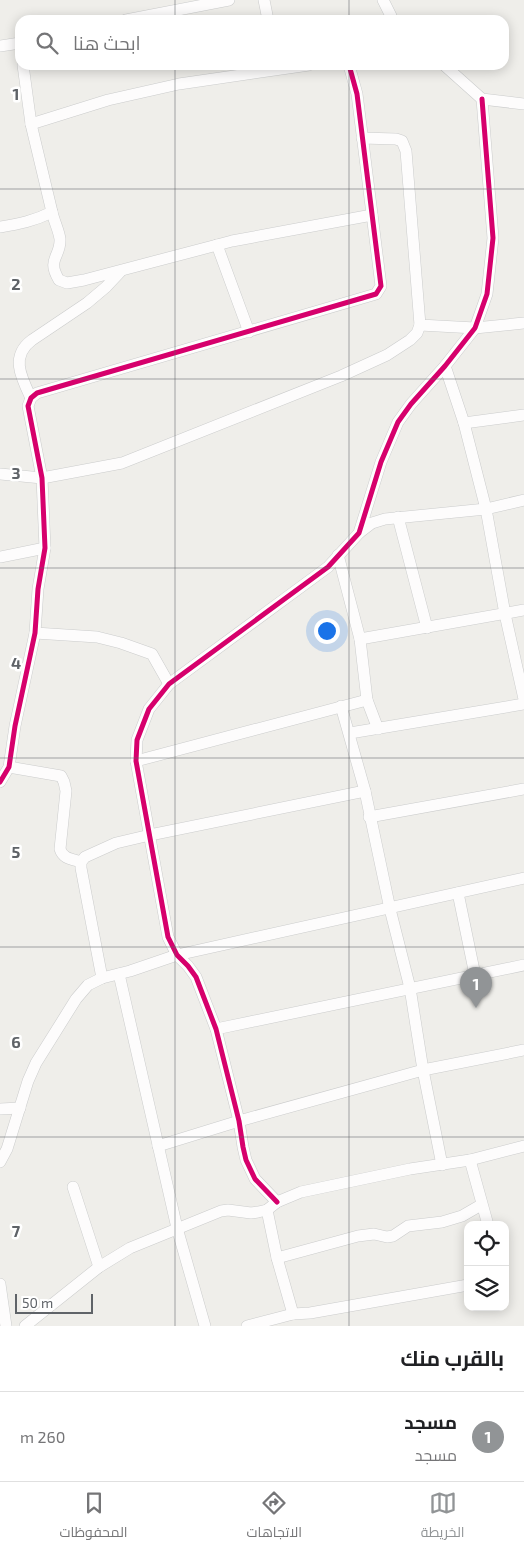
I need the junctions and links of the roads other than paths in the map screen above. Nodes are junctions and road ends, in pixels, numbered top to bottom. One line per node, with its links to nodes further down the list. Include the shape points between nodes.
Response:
1 (229, 0): 4 (street)
2 (264, 0): 6 (street)
3 (383, 0): 7 (street)
4 (193, 3): 5 (street)
5 (146, 15)
6 (267, 15)
7 (390, 15)
8 (15, 44): 9 (street)
9 (0, 46)
10 (24, 70): 16 (street)
11 (261, 70): 16 (street, via 108,100)
12 (350, 70): 17 (street)
13 (449, 70): 14 (street)
14 (482, 100): 15 (street); 25 (street, via 494,238 487,294)
15 (524, 104)
16 (31, 124): 18 (street)
17 (362, 138): 19 (street); 24 (street, via 396,139 402,141 406,151)
18 (52, 212): 20 (street, via 36,220); 22 (street, via 60,240 54,260 54,271 59,280 67,283)
19 (372, 215): 21 (street); 26 (street, via 380,286 376,294)
20 (0, 227)
21 (217, 245): 22 (street); 26 (street)
22 (122, 270): 28 (street, via 95,296 23,348 18,359 20,373)
23 (524, 323): 25 (street)
24 (420, 325): 25 (street); 32 (street, via 410,340 387,355 341,376 122,463)
25 (475, 328): 27 (street)
26 (248, 332): 28 (street)
27 (446, 366): 30 (street); 36 (street, via 398,422 381,462)
28 (31, 398): 32 (street, via 28,406)
29 (524, 415): 30 (street)
30 (464, 423): 34 (street)
31 (0, 474): 32 (street)
32 (42, 478): 37 (street)
33 (524, 500): 34 (street)
34 (486, 508): 35 (street); 41 (street)
35 (398, 517): 36 (street, via 372,523); 42 (street)
36 (359, 533): 38 (street)
37 (45, 548): 39 (street); 43 (street)
38 (338, 555): 44 (street); 45 (street, via 328,567)
39 (0, 557)
40 (524, 610): 41 (street)
41 (506, 614): 42 (street); 47 (street)
42 (427, 628): 44 (street)
43 (35, 633): 45 (street, via 97,637 152,654); 53 (street)
44 (360, 639): 46 (street)
45 (169, 684): 52 (street, via 149,709 136,740)
46 (368, 700): 49 (street); 50 (street)
47 (524, 700)
48 (524, 704): 50 (street)
49 (341, 706): 51 (street); 52 (street)
50 (378, 729): 51 (street)
51 (350, 733): 56 (street)
52 (136, 761): 58 (street)
53 (9, 767): 54 (street); 59 (street, via 61,776 66,791 61,854)
54 (0, 782)
55 (524, 788): 57 (street)
56 (365, 791): 57 (street); 58 (street)
57 (369, 817): 62 (street)
58 (150, 835): 59 (street, via 116,844 85,857); 63 (street, via 168,936)
59 (81, 862): 67 (street)
60 (524, 878): 61 (street)
61 (458, 893): 62 (street); 66 (street)
62 (390, 909): 63 (street); 68 (street)
63 (177, 956): 65 (street); 69 (street, via 196,977)
64 (524, 967): 66 (street)
65 (119, 974): 67 (street); 75 (street)
66 (474, 974): 68 (street)
67 (102, 978): 73 (street, via 88,985 76,999 36,1064)
68 (410, 988): 69 (street); 71 (street)
69 (216, 1029): 74 (street)
70 (524, 1050): 71 (street)
71 (423, 1070): 74 (street); 79 (street)
72 (0, 1108): 73 (street)
73 (20, 1108): 78 (street)
74 (239, 1121): 75 (street); 81 (street, via 242,1147 251,1172)
75 (158, 1146): 85 (street)
76 (524, 1146): 77 (street)
77 (470, 1160): 79 (street); 82 (street)
78 (0, 1162)
79 (442, 1165): 81 (street, via 301,1192)
80 (73, 1187): 87 (street)
81 (277, 1202): 83 (street)
82 (481, 1205): 84 (street); 86 (street, via 442,1222 408,1226 393,1236 358,1236)
83 (267, 1210): 85 (street, via 251,1213 225,1210); 86 (street)
84 (487, 1221)
85 (177, 1228): 87 (street, via 130,1248); 93 (street)
86 (277, 1258): 90 (street)
87 (99, 1267): 92 (street)
88 (0, 1284): 91 (street)
89 (464, 1286): 90 (street)
90 (293, 1314): 94 (street)
91 (6, 1326)
92 (25, 1326)
93 (205, 1326)
94 (247, 1326)

